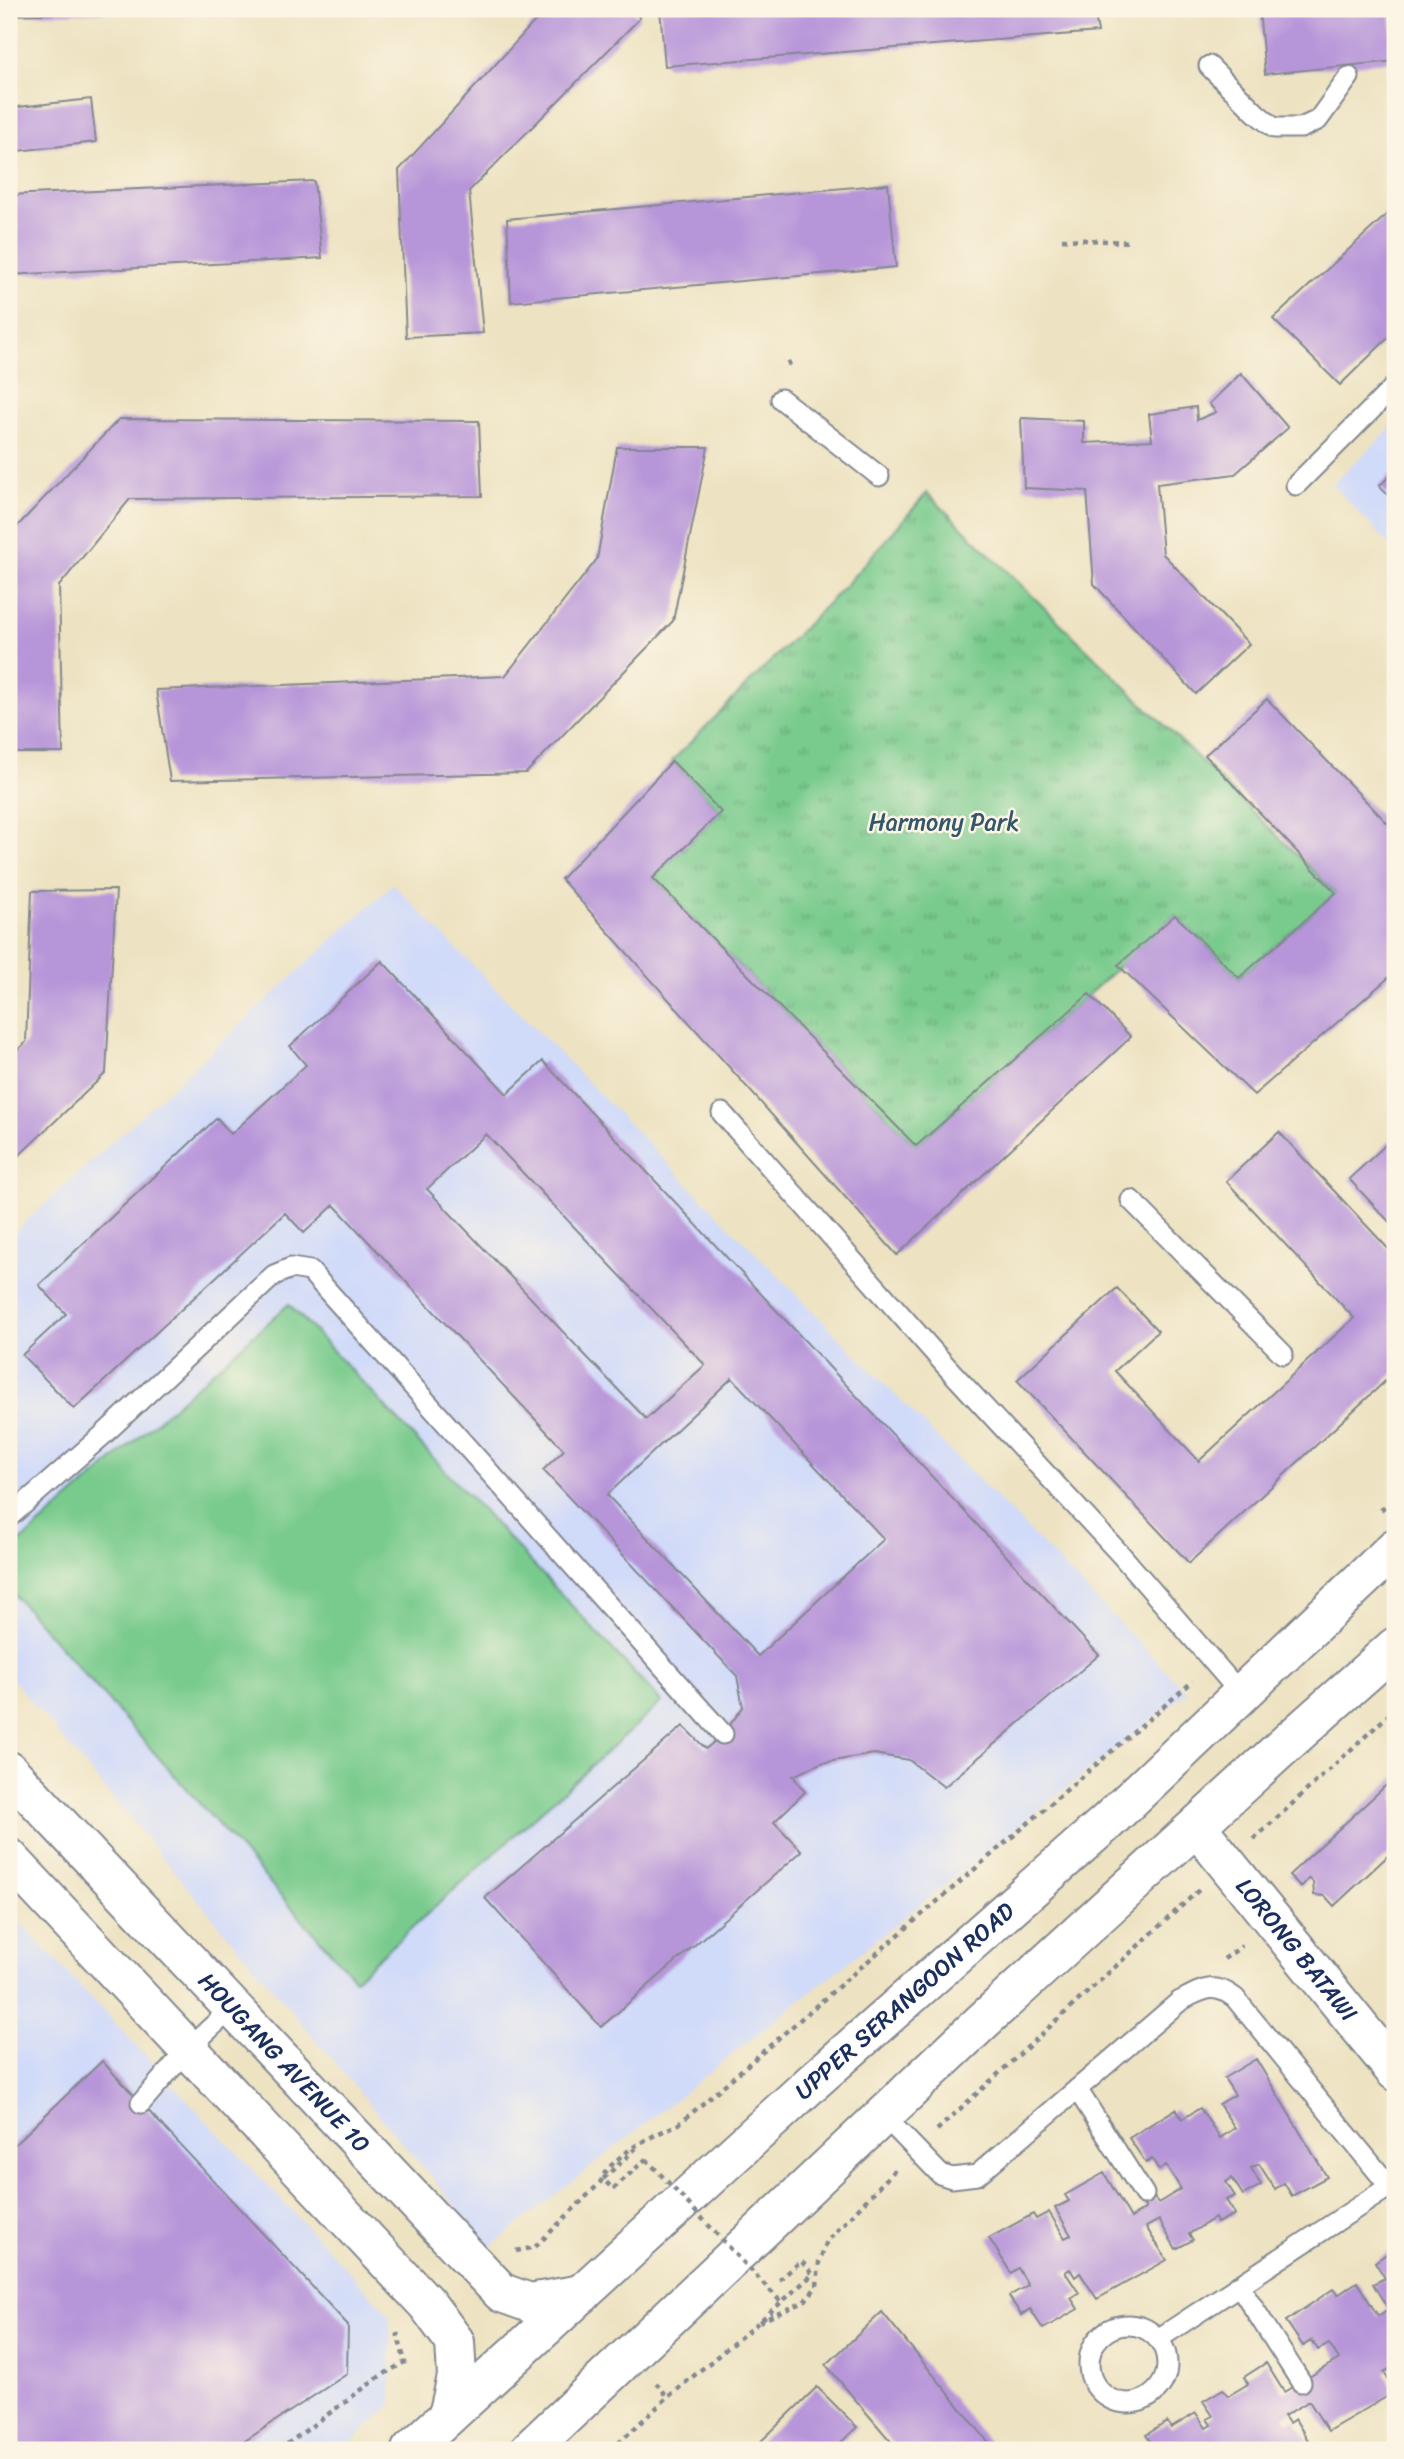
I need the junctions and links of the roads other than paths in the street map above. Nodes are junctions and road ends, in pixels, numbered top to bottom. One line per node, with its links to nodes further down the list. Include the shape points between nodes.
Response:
1 (1209, 66): 2 (lane, via 1274,128 1301,128 1318,120)
2 (1349, 76)
3 (1395, 386): 6 (lane)
4 (781, 399): 5 (lane)
5 (879, 476)
6 (1296, 485)
7 (722, 1113): 13 (lane)
8 (1131, 1200): 9 (lane)
9 (1283, 1354)
10 (9, 1517): 14 (lane, via 274,1275 291,1268 310,1271)
11 (1395, 1548): 13 (main road, UPPER SERANGOON ROAD)
12 (1395, 1647): 16 (main road)
13 (1241, 1694): 27 (main road, UPPER SERANGOON ROAD, via 1107,1822)
14 (723, 1734)
15 (9, 1771): 18 (main road, HOUGANG AVENUE 10)
16 (1197, 1827): 20 (main road, LORONG BATAWI); 23 (main road)
17 (9, 1858): 19 (main road)
18 (232, 2008): 19 (lane); 27 (main road, HOUGANG AVENUE 10, via 502,2293 530,2303)
19 (177, 2050): 22 (lane); 30 (main road, via 427,2304 455,2342 457,2377)
20 (1395, 2070)
21 (1077, 2089): 23 (lane, via 977,2175 952,2178 940,2174); 24 (lane, via 1180,2001 1206,1988 1226,1991); 25 (lane)
22 (141, 2103)
23 (883, 2115): 32 (main road)
24 (1392, 2190): 26 (lane)
25 (1144, 2194)
26 (1239, 2285): 28 (lane); 29 (lane)
27 (582, 2294): 30 (main road, UPPER SERANGOON ROAD)
28 (1158, 2339): 28 (lane, via 1125,2326 1103,2335 1090,2356 1093,2381 1101,2392 1124,2403 1138,2403 1160,2388 1168,2363)
29 (1301, 2382)
30 (448, 2416): 31 (main road, UPPER SERANGOON ROAD)
31 (411, 2450)
32 (529, 2450)

